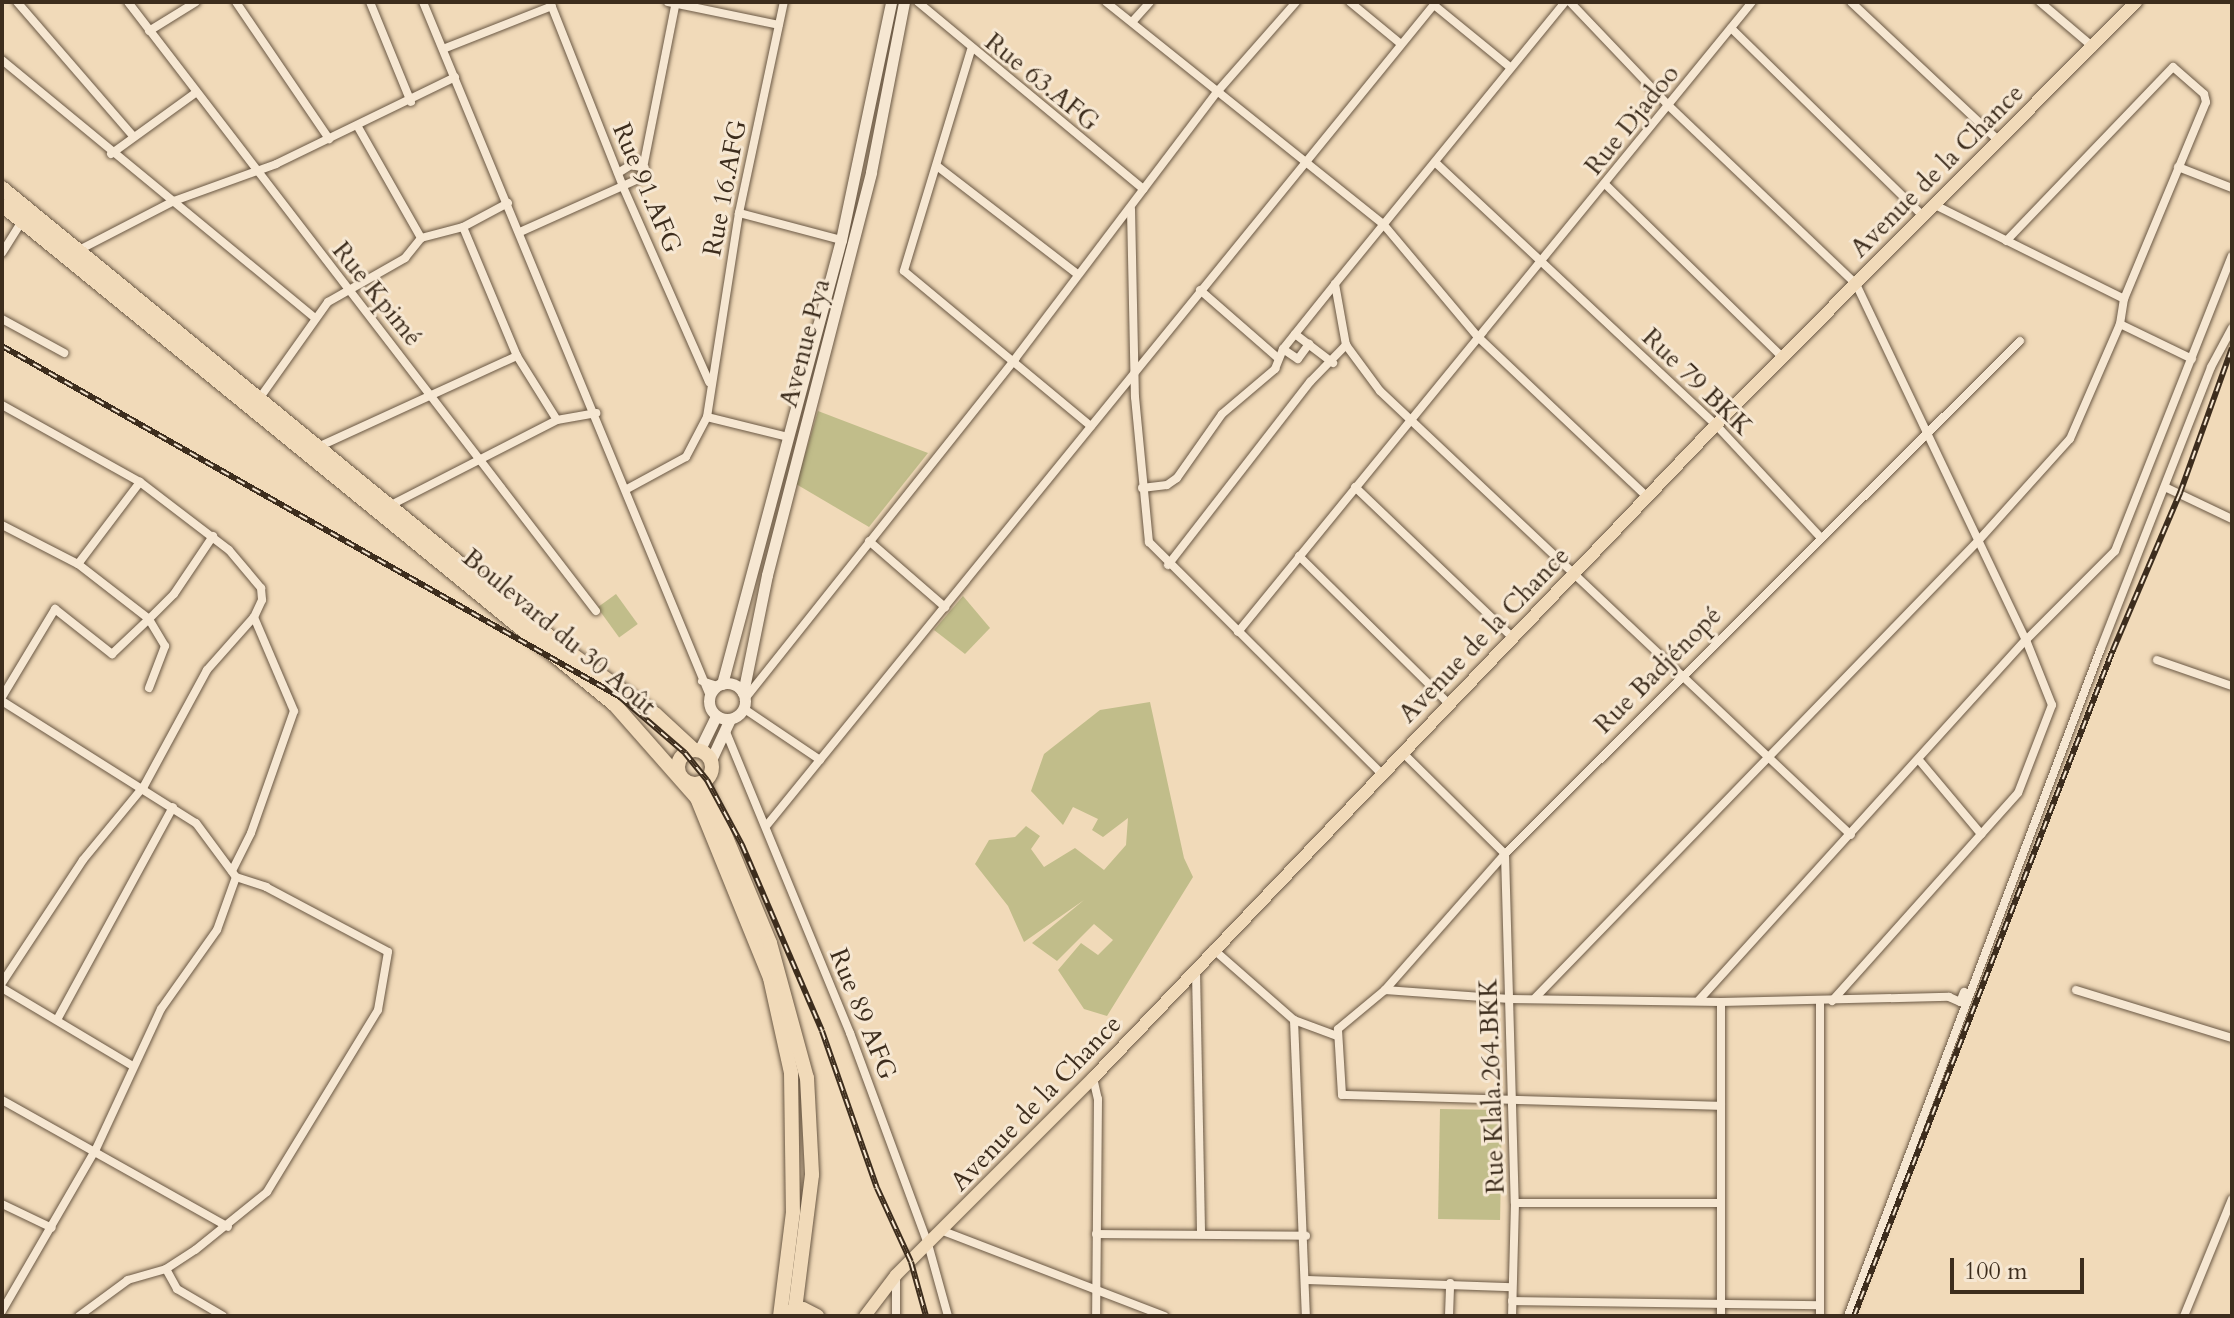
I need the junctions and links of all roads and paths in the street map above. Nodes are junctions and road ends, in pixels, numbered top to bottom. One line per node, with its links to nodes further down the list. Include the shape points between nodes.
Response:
1 (17, 2): 39 (street)
2 (128, 2): 26 (street, Rue Kpimé)
3 (196, 2): 26 (street)
4 (236, 2): 40 (street)
5 (370, 2): 36 (street)
6 (423, 2): 29 (street)
7 (784, 2): 24 (street, Rue 16.AFG)
8 (891, 2): 67 (main road, Avenue Pya)
9 (904, 2): 141 (main road, Avenue Pya, via 871,172 767,575)
10 (918, 2): 30 (street, Rue 63.AFG)
11 (1106, 2): 23 (street)
12 (1150, 2): 23 (street)
13 (1296, 2): 34 (street)
14 (1350, 2): 27 (street)
15 (1567, 2): 32 (street); 37 (street)
16 (1752, 2): 25 (street, Rue Djadoo)
17 (1851, 2): 41 (street)
18 (2040, 2): 28 (street)
19 (2136, 2): 28 (main road, Avenue de la Chance)
20 (551, 4): 29 (street); 49 (street, Rue 91.AFG)
21 (673, 4): 24 (street); 47 (street)
22 (1435, 4): 27 (street); 32 (street)
23 (1133, 21): 34 (street)
24 (779, 25): 60 (street, Rue 16.AFG)
25 (1731, 28): 37 (street, Rue Djadoo); 61 (street)
26 (149, 31): 35 (street, Rue Kpimé)
27 (1401, 44): 43 (street)
28 (2093, 47): 41 (main road, Avenue de la Chance)
29 (443, 49): 33 (street)
30 (971, 50): 45 (street); 54 (street, Rue 63.AFG)
31 (2, 60): 42 (street)
32 (1511, 68): 44 (street)
33 (455, 77): 36 (street); 56 (street)
34 (1217, 92): 43 (street); 54 (street)
35 (194, 94): 39 (street); 48 (street, Rue Kpimé)
36 (411, 102): 38 (street)
37 (1669, 106): 50 (street, Rue Djadoo); 75 (street)
38 (358, 127): 40 (street); 66 (street)
39 (133, 136): 42 (street)
40 (329, 139): 48 (street)
41 (1999, 141): 58 (main road, Avenue de la Chance)
42 (111, 154): 55 (street)
43 (1304, 160): 63 (street); 77 (street)
44 (1437, 164): 63 (street); 72 (street, Rue 79 BKK)
45 (937, 166): 73 (street); 93 (street, via 904,271)
46 (2178, 167): 52 (street); 68 (street, via 2206,99 2176,67); 78 (street)
47 (645, 168): 49 (street, via 631,165); 53 (street, via 638,183)
48 (254, 172): 55 (street); 76 (street, Rue Kpimé)
49 (618, 173): 53 (street, Rue 91.AFG)
50 (1606, 185): 72 (street, Rue Djadoo); 91 (street)
51 (2, 188): 69 (highway, Boulevard du 30 Août)
52 (2232, 188)
53 (624, 189): 65 (street); 97 (street, Rue 91.AFG)
54 (1143, 189): 59 (street)
55 (174, 201): 69 (street); 79 (street)
56 (508, 203): 64 (street); 65 (street)
57 (2, 205): 62 (highway, Boulevard du 30 Août)
58 (1935, 205): 61 (main road, Avenue de la Chance); 68 (street)
59 (1131, 208): 73 (street); 96 (street)
60 (739, 213): 67 (street); 97 (street, Rue 16.AFG)
61 (1923, 216): 75 (main road, Avenue de la Chance)
62 (22, 221): 70 (street); 153 (highway, Boulevard du 30 Août, via 615,705)
63 (1384, 225): 74 (street); 84 (street)
64 (463, 227): 66 (street); 90 (street)
65 (520, 232): 101 (street)
66 (421, 238): 76 (street, via 405,258)
67 (841, 240): 108 (main road, Avenue Pya)
68 (2006, 241): 78 (street)
69 (79, 250): 99 (highway, Boulevard du 30 Août)
70 (2, 253)
71 (2232, 256): 94 (street)
72 (1542, 261): 84 (street, Rue Djadoo); 106 (street, Rue 79 BKK)
73 (1076, 273): 93 (street)
74 (1335, 284): 83 (street); 87 (street)
75 (1856, 284): 91 (main road, Avenue de la Chance); 107 (street)
76 (349, 290): 79 (street); 98 (street, Rue Kpimé)
77 (1200, 290): 92 (street); 96 (street)
78 (2124, 299): 81 (street)
79 (314, 317): 99 (street)
80 (2, 319): 89 (street)
81 (2120, 324): 94 (street); 123 (street, via 2074,433)
82 (2232, 328): 113 (street, via 2211,367)
83 (1295, 334): 86 (street); 88 (street)
84 (1477, 336): 103 (street, Rue Djadoo); 116 (street)
85 (2020, 341): 107 (street, Rue Badjénopé)
86 (1309, 344): 88 (street, via 1298,359); 95 (street)
87 (1346, 345): 95 (street); 103 (street, via 1354,362)
88 (1283, 349): 92 (street)
89 (64, 353)
90 (517, 356): 98 (street); 104 (street)
91 (1782, 357): 106 (main road, Avenue de la Chance)
92 (1278, 358): 114 (street, via 1258,387 1222,414 1177,478)
93 (1015, 359): 105 (street); 122 (street)
94 (2192, 359): 134 (street, via 2115,551)
95 (1333, 363): 126 (street, via 1310,382)
96 (1136, 367): 105 (street); 114 (street)
97 (710, 383): 102 (street, Rue 16.AFG)
98 (432, 395): 109 (street); 110 (street, Rue Kpimé)
99 (258, 400): 109 (highway, Boulevard du 30 Août)
100 (2, 405): 111 (street)
101 (596, 413): 104 (street); 115 (street)
102 (707, 417): 108 (street); 115 (street, via 686,457)
103 (1410, 419): 112 (street, Rue Djadoo); 127 (street)
104 (557, 420): 110 (street)
105 (1091, 426): 128 (street)
106 (1717, 426): 116 (main road, Avenue de la Chance); 121 (street, Rue 79 BKK)
107 (1926, 433): 121 (street, Rue Badjénopé); 123 (street)
108 (788, 437): 139 (main road, Avenue Pya)
109 (317, 448): 117 (highway, Boulevard du 30 Août)
110 (478, 460): 117 (street); 129 (street, Rue Kpimé)
111 (140, 482): 120 (street); 125 (street)
112 (1355, 487): 124 (street, Rue Djadoo); 133 (street)
113 (2165, 487): 118 (street); 163 (street)
114 (1142, 488): 126 (street, via 1149,542)
115 (627, 489): 139 (street, via 702,681)
116 (1647, 497): 127 (main road, Avenue de la Chance)
117 (389, 506): 148 (highway, Boulevard du 30 Août)
118 (2232, 519)
119 (2, 525): 125 (street)
120 (213, 536): 130 (street, via 261,588); 131 (street, via 174,594)
121 (1820, 537): 136 (street, Rue Badjénopé)
122 (869, 541): 128 (street); 141 (street)
123 (1978, 541): 134 (street); 149 (street)
124 (1299, 556): 132 (street, Rue Djadoo); 142 (street)
125 (78, 564): 131 (street)
126 (1168, 565): 132 (street)
127 (1576, 571): 133 (main road, Avenue de la Chance); 136 (street)
128 (945, 607): 150 (street)
129 (596, 611)
130 (254, 617): 155 (street, via 207,670); 161 (street, via 294,711)
131 (149, 619): 138 (street, via 165,646); 140 (street, via 112,654 55,609)
132 (1238, 632): 152 (street)
133 (1512, 637): 142 (main road, Avenue de la Chance)
134 (2026, 640): 151 (street); 158 (street, via 2052,713 2018,793)
135 (2157, 660): 137 (street)
136 (1682, 674): 149 (street); 160 (street, Rue Badjénopé)
137 (2232, 686)
138 (149, 688)
139 (716, 689): 141 (main road); 144 (main road)
140 (4, 700): 143 (street); 155 (street)
141 (743, 700): 145 (main road); 150 (street)
142 (1448, 703): 147 (main road, Avenue de la Chance)
143 (2, 714)
144 (716, 716): 145 (main road); 148 (main road)
145 (730, 719): 146 (main road)
146 (726, 732): 148 (main road); 157 (street, Rue 89 AFG)
147 (1402, 752): 152 (main road, Avenue de la Chance); 160 (street)
148 (702, 754): 153 (highway, via 679,761); 154 (highway, via 712,771)
149 (1767, 756): 159 (street); 168 (street)
150 (820, 760): 157 (street)
151 (1919, 760): 158 (street); 159 (street)
152 (1381, 773): 162 (main road, Avenue de la Chance)
153 (681, 776): 154 (highway, via 691,784); 206 (highway, Boulevard du 30 Août, via 697,798 736,885 770,978 791,1073 793,1212)
154 (703, 782): 206 (highway, via 770,943 807,1078 812,1175)
155 (144, 786): 156 (street); 165 (street, via 83,860)
156 (173, 807): 161 (street, via 196,823); 174 (street)
157 (767, 825): 194 (street, Rue 89 AFG)
158 (1981, 834): 172 (street)
159 (1851, 835): 170 (street)
160 (1505, 854): 166 (street, Rue Badjénopé); 169 (street, Rue Klala.264.BKK)
161 (234, 874): 178 (street, via 217,930 161,1009); 188 (street, via 385,946 389,965 378,1010 330,1095 267,1192)
162 (1213, 949): 164 (main road, Avenue de la Chance); 175 (street)
163 (1982, 958): 172 (street, via 1960,1002 1949,997); 220 (street)
164 (1196, 967): 179 (main road, Avenue de la Chance); 192 (street)
165 (2, 986): 174 (street)
166 (1385, 990): 169 (street); 176 (street, Rue Badjénopé, via 1338,1029)
167 (2076, 990): 177 (street)
168 (1535, 998): 169 (street); 170 (street)
169 (1510, 999): 180 (street, Rue Klala.264.BKK)
170 (1699, 1000): 173 (street)
171 (1820, 1001): 172 (street); 173 (street); 203 (street)
172 (1832, 1001)
173 (1721, 1002): 182 (street)
174 (58, 1018): 178 (street)
175 (1294, 1020): 176 (street); 193 (street)
176 (1337, 1036): 180 (street, via 1342,1095)
177 (2232, 1038)
178 (133, 1066): 183 (street)
179 (1093, 1078): 190 (main road, Avenue de la Chance); 191 (street, via 1098,1111)
180 (1512, 1097): 182 (street); 185 (street, Rue Klala.264.BKK)
181 (2, 1100): 183 (street)
182 (1721, 1106): 186 (street)
183 (96, 1149): 188 (street); 189 (street)
184 (2232, 1199): 221 (street)
185 (1515, 1203): 186 (street); 199 (street, Rue Klala.264.BKK)
186 (1721, 1203): 202 (street)
187 (2, 1204): 189 (street)
188 (228, 1227): 195 (street)
189 (52, 1228): 204 (street)
190 (943, 1231): 194 (main road, Avenue de la Chance); 200 (street)
191 (1096, 1234): 192 (street); 200 (street)
192 (1201, 1234): 193 (street)
193 (1306, 1236): 197 (street)
194 (928, 1244): 196 (main road, Avenue de la Chance); 212 (street, Rue 89 AFG)
195 (166, 1269): 208 (street, via 128,1280); 209 (street, via 177,1289)
196 (896, 1275): 205 (main road, Avenue de la Chance); 207 (street)
197 (1307, 1280): 198 (street); 215 (street)
198 (1450, 1283): 199 (street); 216 (street)
199 (1512, 1287): 201 (street, Rue Klala.264.BKK)
200 (1096, 1291): 213 (street); 214 (street)
201 (1512, 1301): 202 (street); 217 (street, Rue Klala.264.BKK)
202 (1721, 1305): 203 (street); 218 (street)
203 (1817, 1305): 219 (street)
204 (3, 1306)
205 (868, 1311): 211 (main road, Avenue de la Chance)
206 (786, 1314): 210 (highway)
207 (897, 1315)
208 (79, 1316)
209 (223, 1316)
210 (817, 1316)
211 (851, 1316)
212 (948, 1316)
213 (1096, 1316)
214 (1164, 1316)
215 (1306, 1316)
216 (1449, 1316)
217 (1512, 1316)
218 (1721, 1316)
219 (1820, 1316)
220 (1848, 1316)
221 (2184, 1316)

